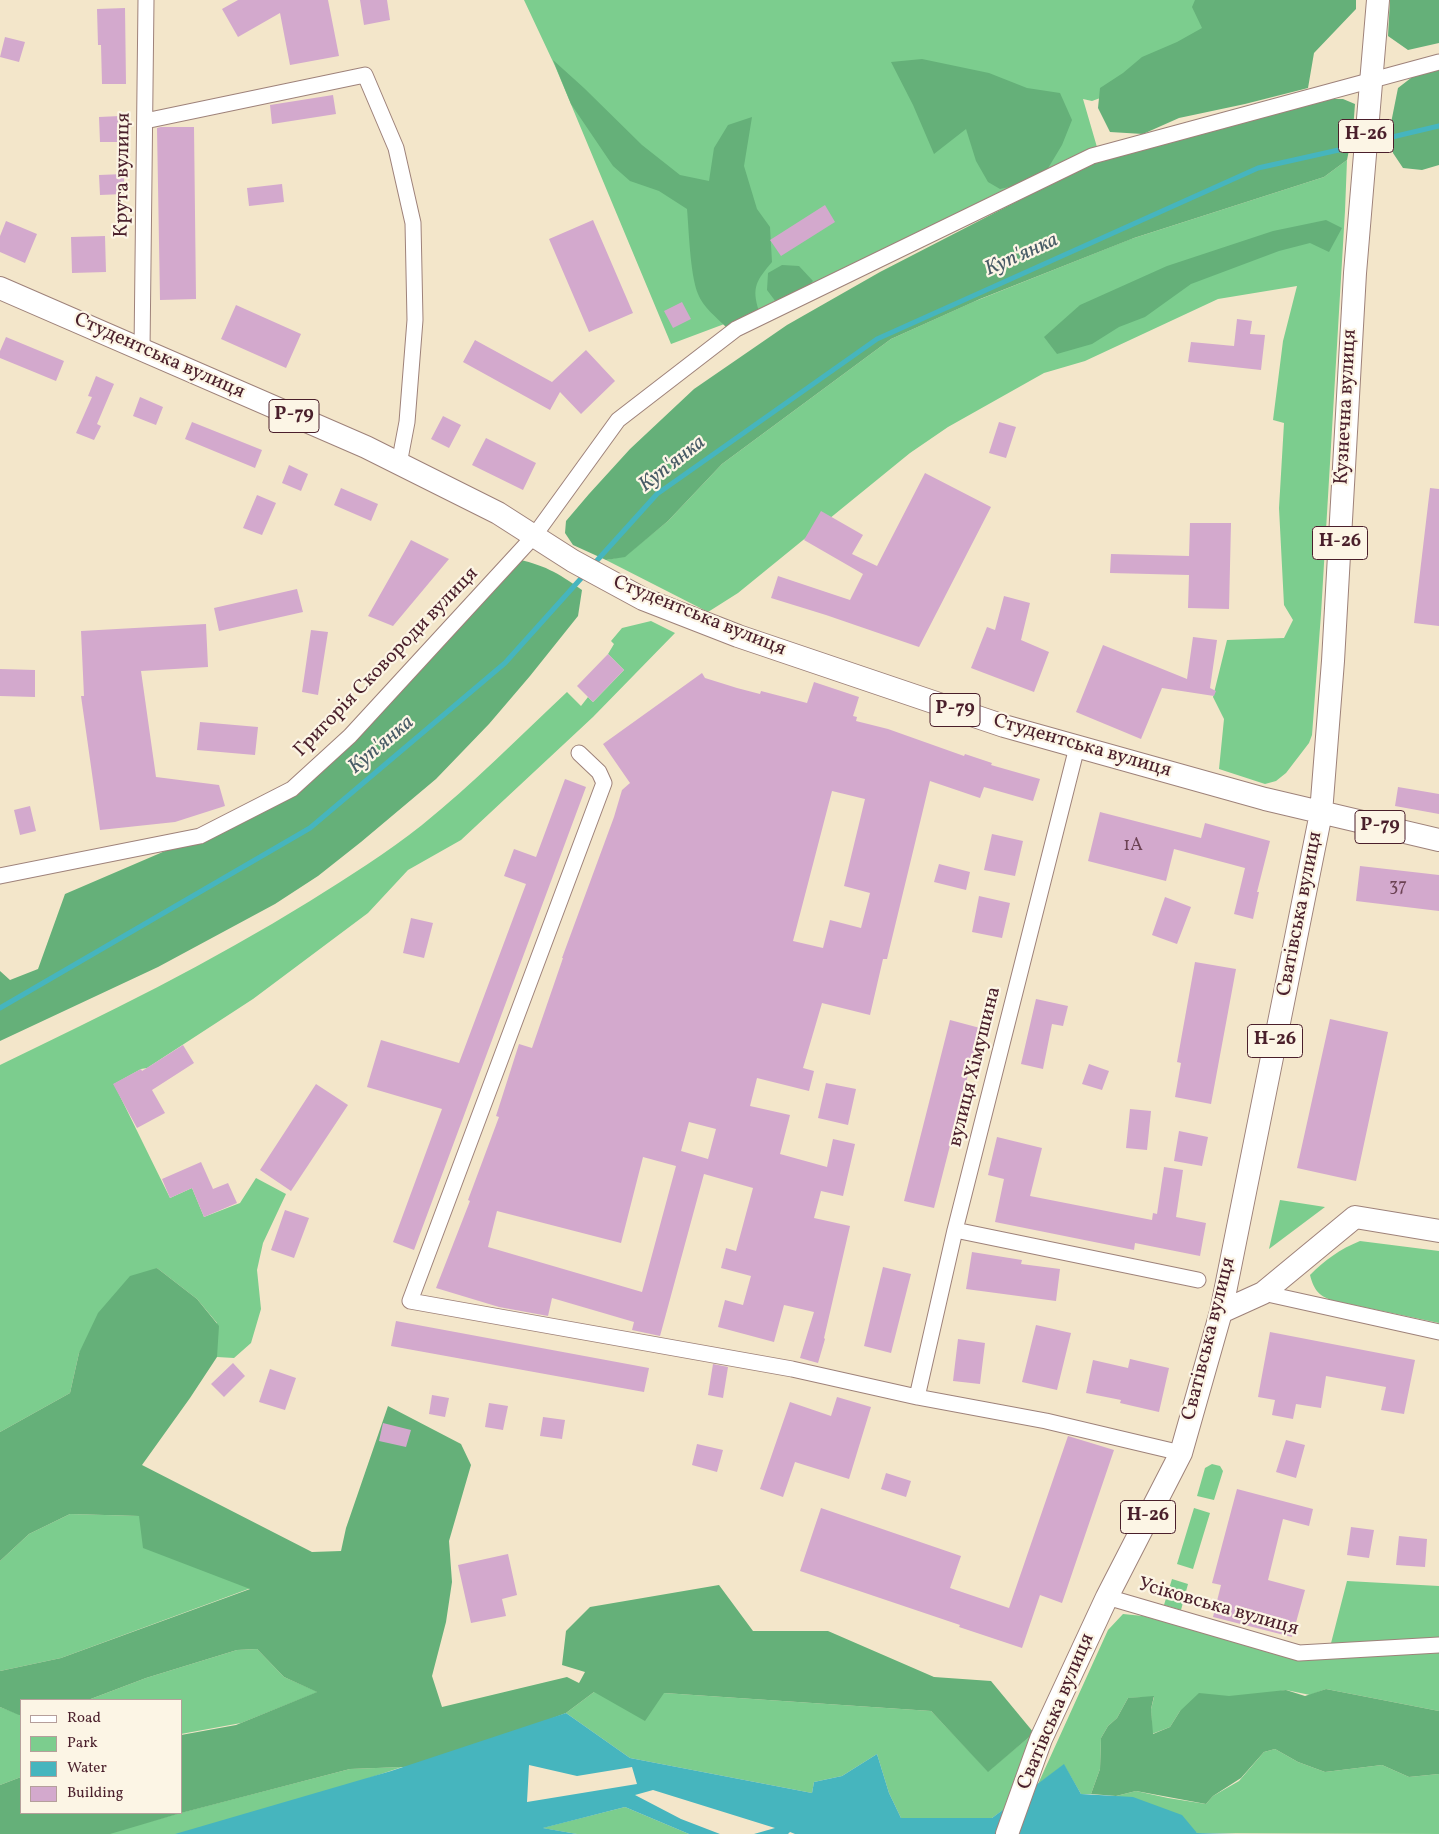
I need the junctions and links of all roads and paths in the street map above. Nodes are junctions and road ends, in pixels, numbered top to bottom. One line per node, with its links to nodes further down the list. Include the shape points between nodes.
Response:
1 (146, 0): 4 (street, Крута вулиця)
2 (1378, 0): 11 (main road, Кузнечна вулиця / Н-26, via 1355,273)
3 (1439, 62): 8 (street, Григорія Сковороди вулиця, via 1092,156 736,329 618,420)
4 (145, 121): 6 (street, Крута вулиця); 7 (street, via 365,75 396,148 413,223 415,320 407,422)
5 (0, 288): 6 (main road, Студентська вулиця / Р-79)
6 (142, 350): 7 (main road, Студентська вулиця / Р-79)
7 (400, 464): 8 (main road, Студентська вулиця / Р-79, via 498,513)
8 (534, 536): 9 (main road, Студентська вулиця / Р-79, via 643,599 758,644 1004,726); 13 (street, Григорія Сковороди вулиця, via 350,736 292,789 200,836)
9 (1077, 746): 11 (main road, Студентська вулиця / Р-79); 14 (street, вулиця Хімушина)
10 (578, 753): 20 (street, via 599,772 604,783 410,1301 792,1369)
11 (1321, 814): 12 (main road, Р-79); 18 (main road, Сватівська вулиця / Н-26)
12 (1439, 840)
13 (0, 876)
14 (955, 1230): 16 (street); 20 (street, вулиця Хімушина)
15 (1439, 1231): 17 (main road, via 1355,1217)
16 (1198, 1280)
17 (1263, 1293): 18 (main road); 19 (street)
18 (1221, 1312): 21 (main road, Сватівська вулиця / Н-26)
19 (1439, 1332)
20 (917, 1397): 21 (street, via 1046,1421)
21 (1181, 1452): 22 (main road, Сватівська вулиця / Н-26)
22 (1107, 1597): 23 (street, Усіковська вулиця, via 1299,1653); 24 (main road, Сватівська вулиця / Н-26, via 1041,1739)
23 (1439, 1645)
24 (1007, 1834)

